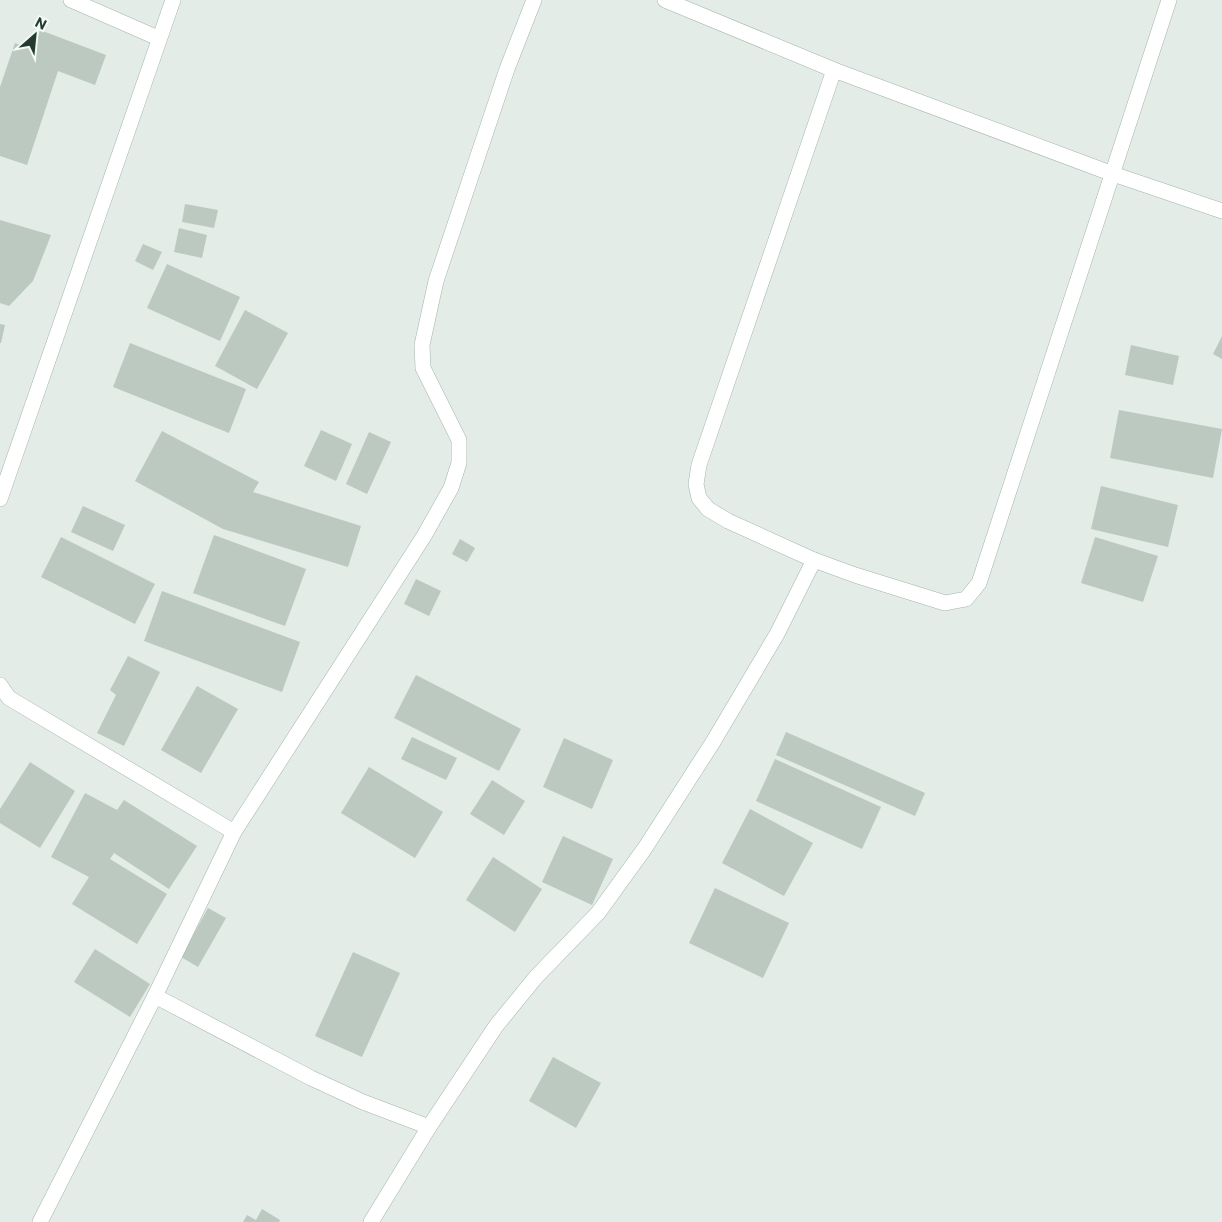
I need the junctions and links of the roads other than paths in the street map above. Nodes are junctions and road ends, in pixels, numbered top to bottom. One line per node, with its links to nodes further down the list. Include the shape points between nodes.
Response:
1 (71, 0): 6 (street)
2 (173, 0): 6 (street)
3 (534, 0): 13 (street, via 507,69 436,281 422,345 423,368 459,440 459,463 450,488 424,536)
4 (665, 0): 7 (street)
5 (1169, 0): 8 (street)
6 (158, 38): 10 (street)
7 (834, 70): 8 (street); 11 (street, via 699,465 696,484 699,498 708,509)
8 (1113, 174): 9 (street); 11 (street, via 980,583 966,598 945,604)
9 (1222, 211)
10 (0, 498)
11 (814, 560): 15 (street, via 768,651 645,848 598,913 536,977 496,1026)
12 (0, 685): 13 (street, via 9,698)
13 (234, 832): 14 (street)
14 (155, 996): 15 (street, via 310,1078); 16 (street)
15 (429, 1127): 17 (street)
16 (40, 1222)
17 (372, 1222)

